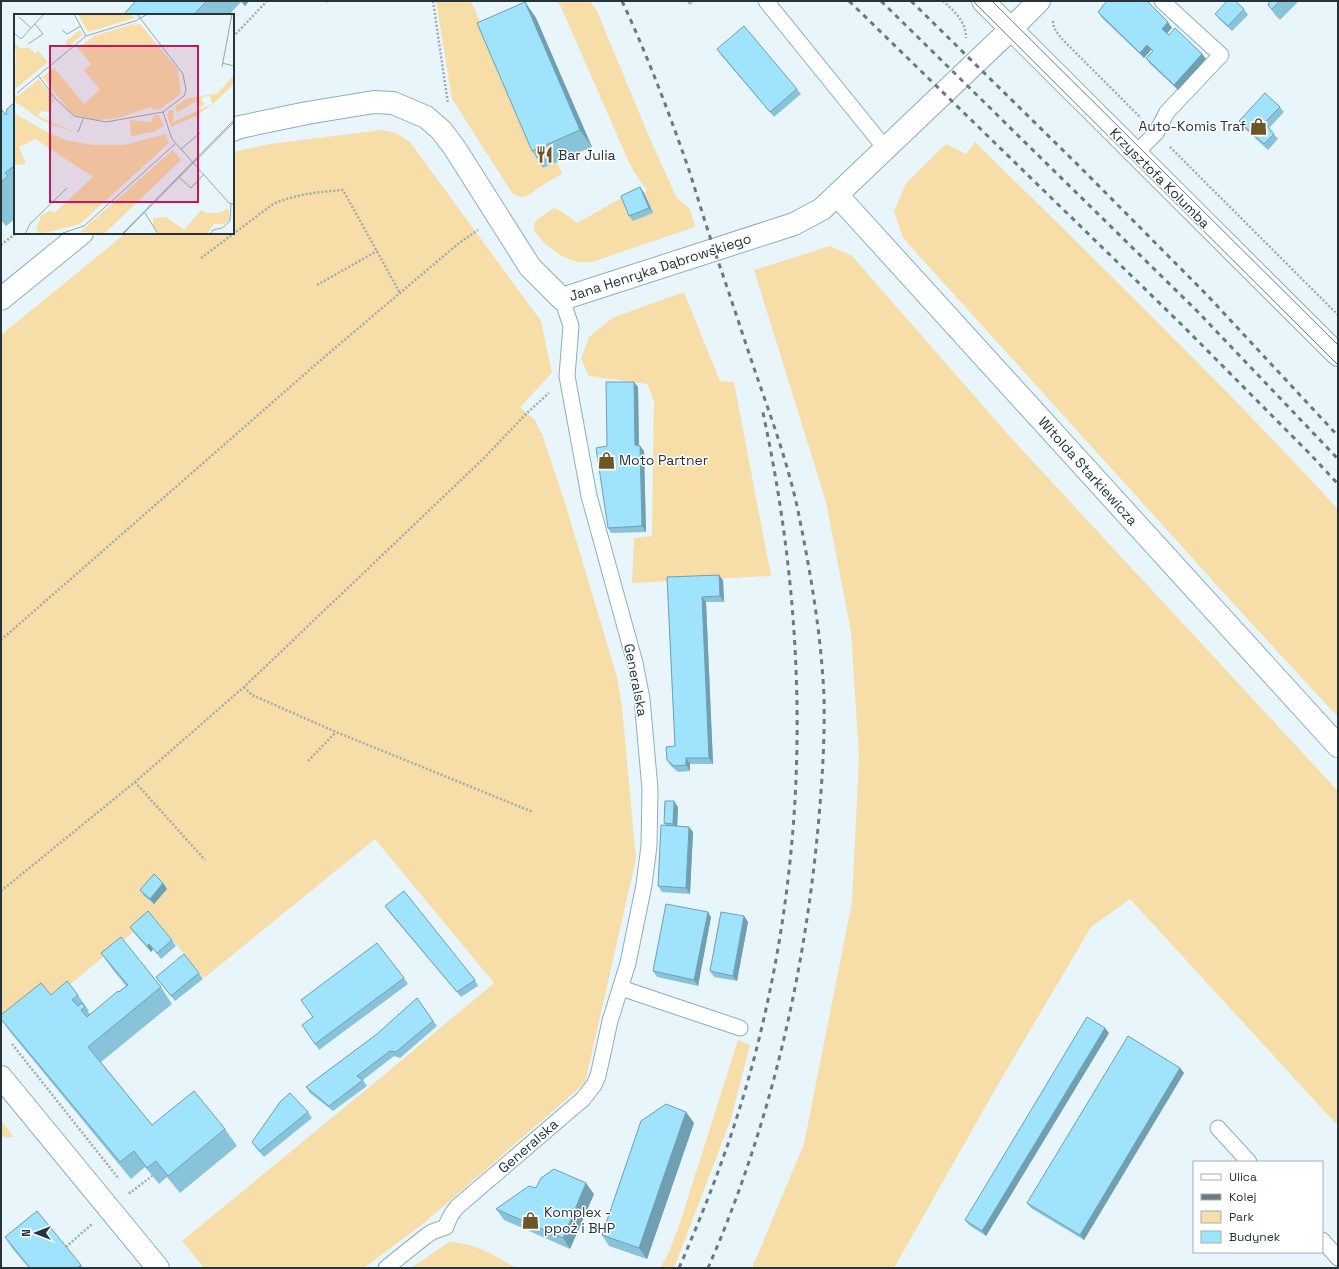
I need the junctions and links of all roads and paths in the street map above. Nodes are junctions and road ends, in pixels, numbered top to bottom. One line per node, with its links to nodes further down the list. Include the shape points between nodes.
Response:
1 (267, 1): 9 (path)
2 (433, 1): 11 (path)
3 (766, 1): 14 (lane)
4 (943, 1): 10 (path, via 958,13 965,27)
5 (983, 1): 8 (street, Krzysztofa Kolumba)
6 (1162, 1): 13 (lane, via 1220,55 1167,112)
7 (1046, 8): 8 (street, Jana Henryka Dąbrowskiego); 13 (path, via 1061,38)
8 (1011, 29): 14 (street, Jana Henryka Dąbrowskiego); 15 (street, Krzysztofa Kolumba)
9 (234, 36)
10 (965, 42)
11 (449, 108)
12 (234, 130): 17 (street, Jana Henryka Dąbrowskiego, via 307,113 374,102 393,103 426,117 441,130)
13 (1156, 133): 15 (lane); 29 (path)
14 (885, 148): 16 (street, Jana Henryka Dąbrowskiego)
15 (1136, 153): 30 (street, Krzysztofa Kolumba)
16 (837, 195): 28 (street, Jana Henryka Dąbrowskiego, via 822,209 794,224); 35 (street, Witolda Starkiewicza)
17 (498, 216): 26 (path); 28 (street, Jana Henryka Dąbrowskiego, via 530,267)
18 (234, 233): 23 (path, via 273,204 286,198 343,190)
19 (15, 234): 22 (path)
20 (81, 234): 27 (street)
21 (233, 234): 24 (path)
22 (1, 245)
23 (377, 251): 25 (path); 26 (path)
24 (201, 258)
25 (317, 285)
26 (400, 292): 32 (path)
27 (1, 299)
28 (562, 299): 31 (lane, Generalska, via 570,326)
29 (1338, 315)
30 (1338, 355)
31 (567, 376): 33 (path, via 527,413 483,460); 41 (lane, Generalska, via 589,496 635,663 647,743 650,789 649,846 641,904)
32 (1, 640)
33 (244, 688): 34 (path); 37 (path)
34 (336, 732): 36 (path); 38 (path)
35 (1338, 746)
36 (308, 761)
37 (135, 782): 39 (path); 40 (path)
38 (533, 812)
39 (205, 860)
40 (1, 891)
41 (621, 988): 42 (lane); 55 (lane, Generalska, via 610,1021 599,1072 594,1085 583,1099 457,1207 446,1227 426,1236)
42 (740, 1028)
43 (12, 1044): 48 (path)
44 (1, 1077): 50 (street)
45 (1218, 1128): 46 (lane)
46 (1248, 1161)
47 (152, 1176): 49 (path, via 130,1193)
48 (120, 1181)
49 (125, 1187)
50 (109, 1210): 52 (path); 54 (street)
51 (1323, 1241): 53 (lane)
52 (66, 1247)
53 (1338, 1258)
54 (158, 1268)
55 (386, 1268)

